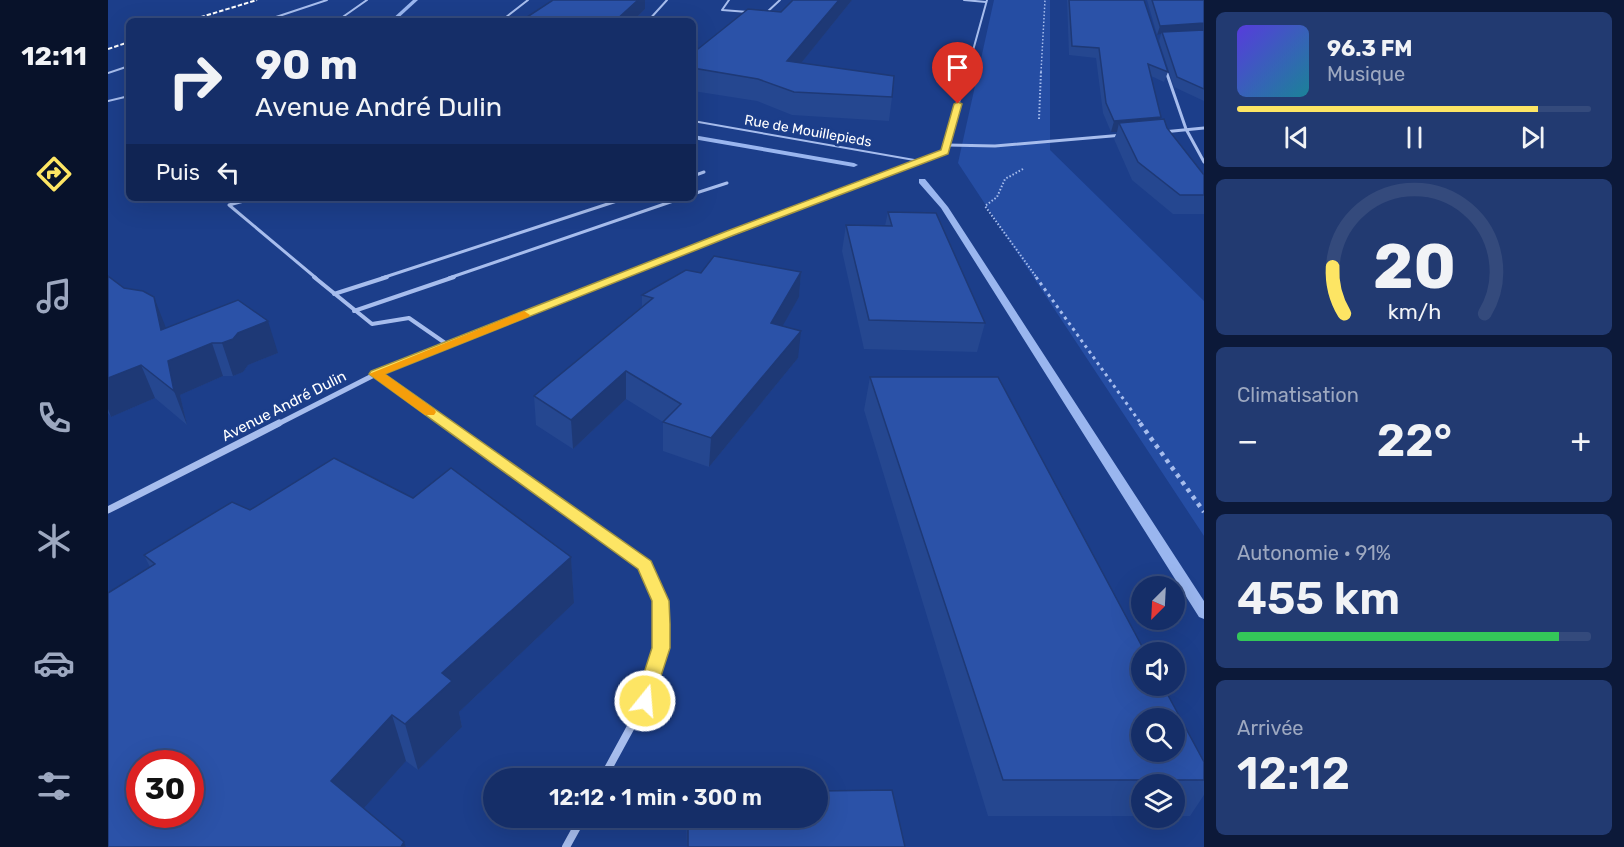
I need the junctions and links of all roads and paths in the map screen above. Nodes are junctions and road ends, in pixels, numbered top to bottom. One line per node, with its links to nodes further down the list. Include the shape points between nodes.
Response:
1 (327, 0): 13 (lane)
2 (367, 0): 14 (lane)
3 (528, 0): 15 (lane)
4 (667, 0): 16 (lane)
5 (729, 0): 11 (lane, via 722,10)
6 (775, 0): 7 (lane)
7 (780, 0): 12 (lane)
8 (964, 0): 10 (lane)
9 (1045, 0): 27 (path)
10 (986, 1): 28 (street)
11 (755, 13)
12 (766, 14)
13 (273, 18)
14 (341, 18)
15 (505, 18)
16 (651, 18)
17 (1162, 59): 24 (street)
18 (126, 67): 19 (lane)
19 (108, 73)
20 (126, 97): 21 (lane)
21 (108, 100)
22 (696, 122): 29 (lane, Rue de Mouillepieds)
23 (1204, 128): 24 (street)
24 (1187, 130): 25 (street); 30 (street)
25 (1160, 132)
26 (1126, 135): 27 (street)
27 (1038, 142): 28 (street); 43 (path, via 1047,158 1038,165 1010,173 999,184 997,197 985,206)
28 (947, 145): 29 (street, Avenue André Dulin, via 945,152)
29 (920, 162): 40 (street, Avenue André Dulin)
30 (1204, 162)
31 (704, 172): 32 (lane)
32 (696, 175)
33 (727, 183): 34 (lane)
34 (696, 193)
35 (244, 201): 38 (lane, via 229,205)
36 (617, 201): 38 (lane)
37 (673, 201): 39 (lane)
38 (334, 294): 39 (lane)
39 (354, 310): 40 (lane, via 372,324 409,318)
40 (448, 345): 41 (street, Avenue André Dulin)
41 (376, 374): 42 (street, Avenue André Dulin); 44 (street, via 645,565 661,601 661,648 645,701)
42 (108, 510)
43 (1204, 512)
44 (608, 768)
45 (576, 828): 46 (street)
46 (566, 847)

